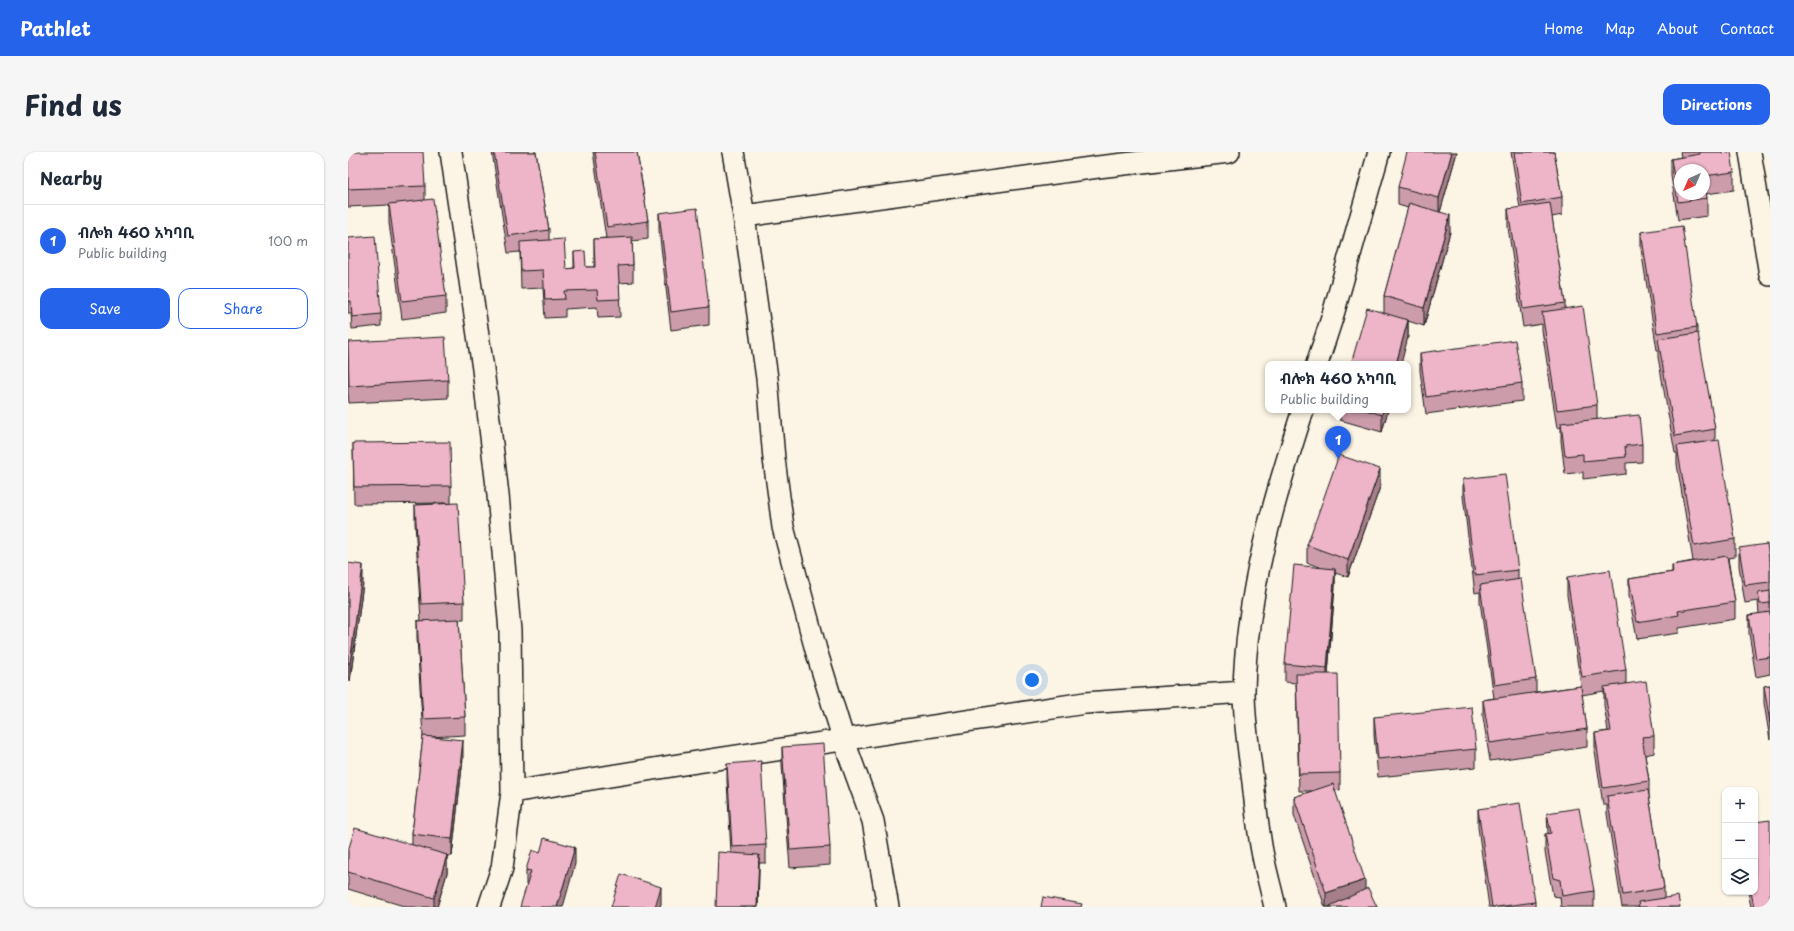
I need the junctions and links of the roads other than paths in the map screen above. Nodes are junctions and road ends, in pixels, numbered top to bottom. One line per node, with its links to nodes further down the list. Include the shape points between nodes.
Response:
1 (451, 152): 13 (street, via 483,369 498,495 510,631)
2 (733, 152): 7 (street)
3 (1229, 152): 6 (street)
4 (1379, 152): 9 (street)
5 (1750, 152): 8 (street)
6 (1097, 159): 7 (street)
7 (744, 216): 12 (street, via 767,378 783,527)
8 (1770, 275)
9 (1318, 361)
10 (1302, 413): 11 (street, via 1262,547 1251,605)
11 (1244, 692): 12 (street, via 1085,703); 16 (street, via 1246,737 1260,840)
12 (844, 741): 13 (street); 15 (street, via 873,821)
13 (512, 792): 14 (street, via 502,868)
14 (489, 907)
15 (888, 907)
16 (1275, 907)

